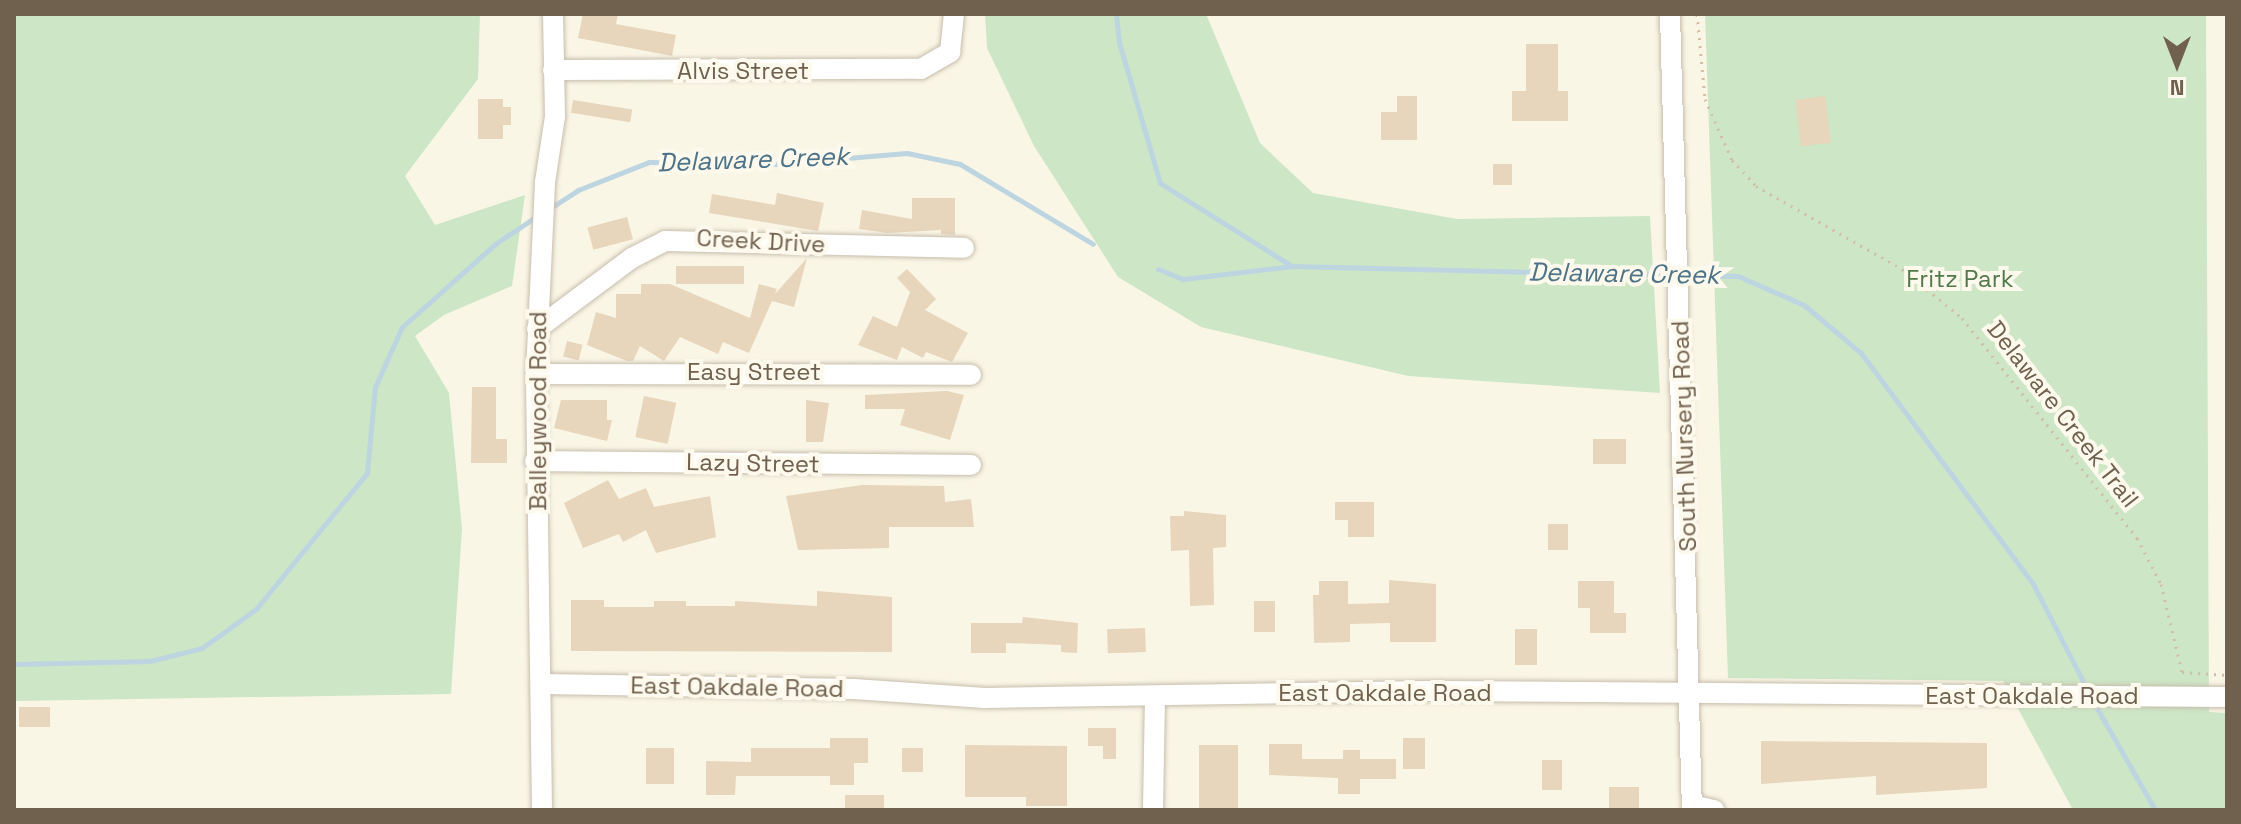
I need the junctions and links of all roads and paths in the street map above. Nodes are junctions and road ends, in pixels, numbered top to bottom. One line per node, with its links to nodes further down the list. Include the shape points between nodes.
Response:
1 (553, 14): 5 (street, Balleywood Road)
2 (954, 14): 5 (street, Alvis Street, via 950,52 932,66)
3 (1670, 14): 14 (street, South Nursery Road)
4 (1697, 14): 12 (path, Delaware Creek Trail, via 1705,99 1732,160 1756,186 1902,269 1962,318 2137,538 2161,584 2182,672)
5 (553, 70): 7 (street, Balleywood Road, via 555,117 545,182)
6 (964, 248): 7 (street, Creek Drive, via 665,241 632,258)
7 (537, 329): 8 (street, Balleywood Road)
8 (536, 374): 9 (street, Easy Street); 10 (street, Balleywood Road)
9 (971, 375)
10 (535, 461): 11 (street, Lazy Street); 13 (street, Balleywood Road)
11 (971, 465)
12 (2227, 675)
13 (543, 684): 15 (street, East Oakdale Road, via 854,689 985,698); 18 (street, Balleywood Road)
14 (1691, 696): 15 (street, East Oakdale Road, via 1443,691); 16 (street, East Oakdale Road); 17 (street, South Nursery Road)
15 (1155, 697): 19 (street)
16 (2227, 697)
17 (1692, 807): 20 (street)
18 (542, 810)
19 (1153, 810)
20 (1714, 810)

